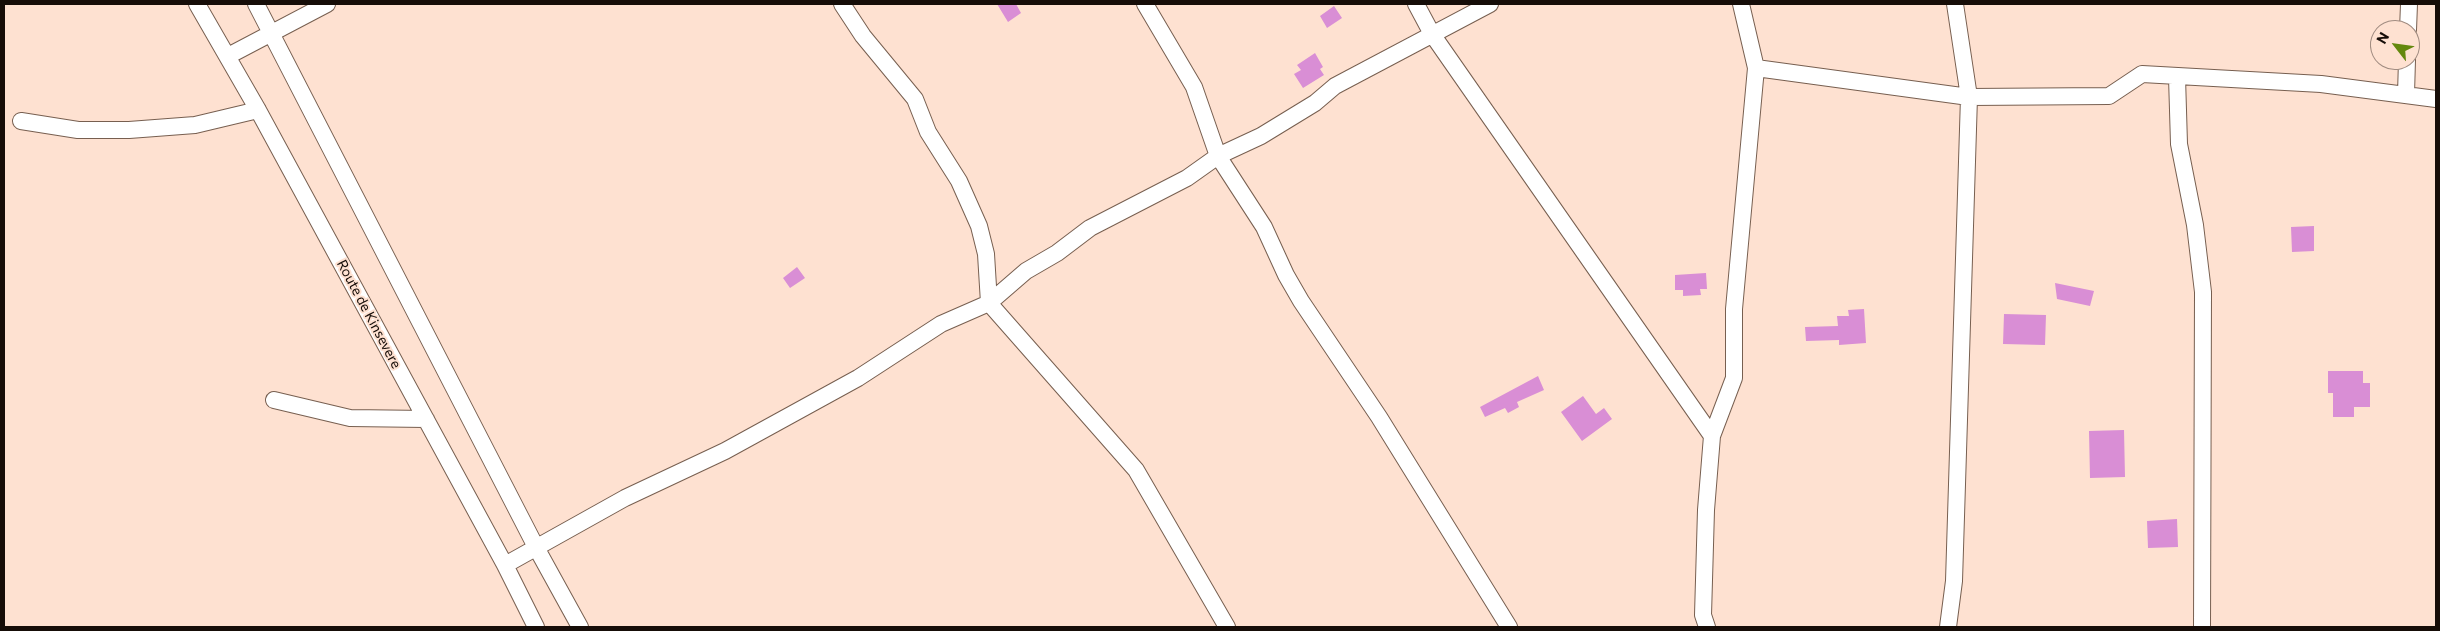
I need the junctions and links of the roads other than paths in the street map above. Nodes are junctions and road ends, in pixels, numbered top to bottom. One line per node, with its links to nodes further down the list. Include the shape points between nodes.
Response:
1 (197, 4): 14 (street, Route de Kinsevere)
2 (256, 4): 12 (street)
3 (327, 4): 12 (street)
4 (842, 4): 24 (street, via 863,36 915,99 928,132 959,181 979,226 986,254)
5 (1145, 4): 23 (street, via 1194,88)
6 (1416, 4): 13 (street)
7 (1490, 4): 13 (street)
8 (1741, 4): 15 (street)
9 (1955, 4): 19 (street)
10 (2409, 4): 11 (street)
11 (2408, 20)
12 (273, 32): 14 (street); 28 (street)
13 (1432, 34): 23 (street, via 1335,86 1315,103 1261,136); 27 (street)
14 (228, 56): 21 (street, Route de Kinsevere)
15 (1756, 68): 19 (street); 27 (street, via 1734,309 1734,378)
16 (2407, 70): 18 (street)
17 (2177, 78): 18 (street, via 2322,84); 19 (street, via 2142,74 2109,96); 36 (street, via 2179,144 2195,224 2203,292)
18 (2406, 94): 20 (street)
19 (1969, 98): 35 (street, via 1954,581)
20 (2436, 99)
21 (258, 110): 22 (street, via 195,126 129,130 78,130); 26 (street, Route de Kinsevere)
22 (21, 121)
23 (1218, 156): 24 (street, via 1187,178 1090,228 1026,271); 33 (street, via 1264,228 1300,301 1379,417)
24 (989, 303): 28 (street, via 941,324 858,378 725,451 625,498); 32 (street, via 1136,470)
25 (274, 400): 26 (street, via 350,418)
26 (426, 419): 29 (street, Route de Kinsevere)
27 (1712, 436): 34 (street, via 1703,615)
28 (537, 549): 29 (street); 31 (street)
29 (505, 565): 30 (street, Route de Kinsevere)
30 (536, 627)
31 (580, 627)
32 (1227, 627)
33 (1509, 627)
34 (1707, 627)
35 (1948, 627)
36 (2202, 627)

